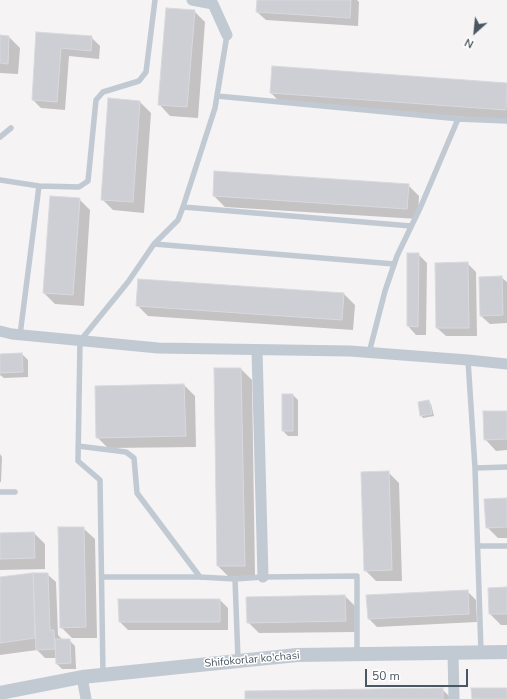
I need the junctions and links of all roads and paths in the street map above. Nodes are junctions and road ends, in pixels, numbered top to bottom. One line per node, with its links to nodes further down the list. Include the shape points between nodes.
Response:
1 (155, 0): 11 (lane, via 146,72 139,81 103,92 96,100 88,181 79,187)
2 (192, 0): 3 (street)
3 (213, 2): 4 (street)
4 (226, 35): 5 (lane)
5 (217, 96): 6 (lane); 12 (lane)
6 (461, 119): 7 (lane); 13 (lane, via 458,119)
7 (507, 121)
8 (11, 128): 9 (lane)
9 (0, 137)
10 (0, 180): 11 (lane)
11 (39, 186): 17 (lane)
12 (183, 207): 13 (lane); 14 (lane, via 178,220)
13 (411, 226): 15 (lane)
14 (154, 244): 15 (lane); 18 (lane, via 128,282)
15 (394, 264): 20 (lane)
16 (0, 331): 17 (street)
17 (20, 335): 18 (street)
18 (80, 341): 19 (street, via 158,348); 23 (lane)
19 (258, 350): 20 (street); 32 (street)
20 (369, 353): 21 (street)
21 (468, 360): 22 (street); 25 (lane)
22 (507, 364)
23 (78, 446): 30 (lane, via 126,452 134,458 137,493); 31 (lane, via 78,461 100,480)
24 (507, 467): 25 (lane)
25 (475, 468): 28 (lane)
26 (0, 492): 27 (lane)
27 (15, 492)
28 (478, 546): 29 (lane); 34 (lane)
29 (507, 546)
30 (200, 576): 31 (lane); 33 (lane)
31 (102, 577): 39 (lane)
32 (263, 577): 33 (lane); 37 (lane, via 357,576)
33 (235, 579): 38 (lane)
34 (481, 652): 35 (street, Shifokorlar ko'chasi); 36 (street, Shifokorlar ko'chasi)
35 (507, 652)
36 (453, 653): 37 (street, Shifokorlar ko'chasi); 43 (street)
37 (357, 654): 38 (street, Shifokorlar ko'chasi, via 297,655)
38 (238, 661): 39 (street, Shifokorlar ko'chasi)
39 (103, 675): 40 (street, Shifokorlar ko'chasi)
40 (82, 677): 41 (street, Shifokorlar ko'chasi); 42 (street)
41 (0, 693)
42 (86, 699)
43 (454, 699)

